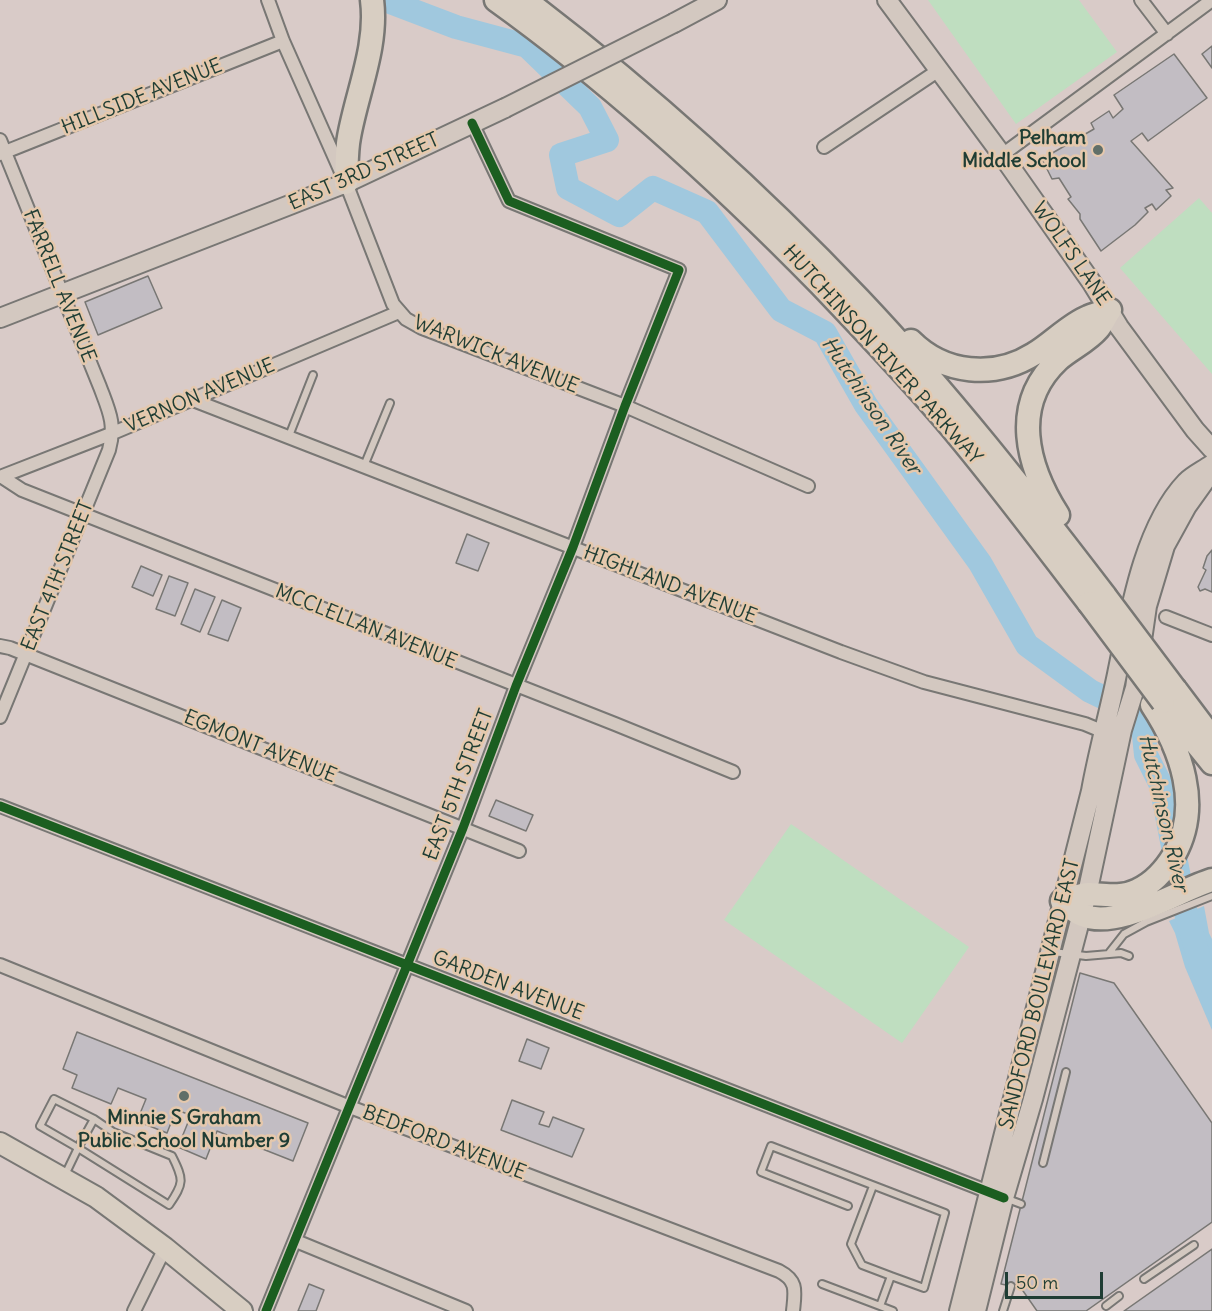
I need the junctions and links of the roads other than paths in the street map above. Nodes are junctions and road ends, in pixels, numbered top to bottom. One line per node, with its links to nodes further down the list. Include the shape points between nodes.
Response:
1 (268, 0): 10 (street, WARWICK AVENUE)
2 (496, 0): 37 (highway, HUTCHINSON RIVER PARKWAY, via 626,102 790,254 946,421)
3 (525, 0): 18 (highway, HUTCHINSON RIVER PARKWAY, via 695,140)
4 (887, 0): 11 (street, WOLFS LANE)
5 (1141, 0): 9 (street)
6 (1212, 0): 9 (street)
7 (708, 2): 12 (street, EAST 3RD STREET, bridge, via 674,23)
8 (373, 10): 16 (highway, via 370,46 348,139)
9 (1167, 34): 15 (street)
10 (283, 41): 14 (street, HILLSIDE AVENUE); 16 (street, WARWICK AVENUE)
11 (939, 70): 13 (street); 15 (street, WOLFS LANE)
12 (472, 123): 16 (street, EAST 3RD STREET); 25 (street, EAST 5TH STREET, via 509,201 679,270)
13 (824, 147)
14 (2, 148): 17 (street, FARRELL AVENUE)
15 (1002, 155): 19 (street, WOLFS LANE)
16 (346, 183): 17 (street, EAST 3RD STREET); 20 (street, WARWICK AVENUE)
17 (63, 294): 21 (street, EAST 3RD STREET); 26 (street, FARRELL AVENUE, via 104,397)
18 (859, 299): 19 (highway, via 929,356 951,366 977,370 998,369 1022,361 1086,317); 36 (highway, HUTCHINSON RIVER PARKWAY, via 987,444)
19 (1110, 310): 28 (street, WOLFS LANE); 36 (highway, via 1097,330 1046,372 1028,417 1028,441 1035,469)
20 (399, 312): 23 (street, VERNON AVENUE); 25 (street, WARWICK AVENUE, via 422,328)
21 (0, 318)
22 (313, 375): 27 (lane)
23 (193, 399): 26 (street, VERNON AVENUE); 27 (street, HIGHLAND AVENUE)
24 (390, 403): 30 (lane)
25 (625, 406): 33 (street, WARWICK AVENUE); 35 (street, EAST 5TH STREET)
26 (114, 433): 32 (street, VERNON AVENUE); 34 (street, EAST 4TH STREET)
27 (289, 436): 30 (street, HIGHLAND AVENUE)
28 (1212, 449)
29 (1212, 464): 45 (street, SANDFORD BOULEVARD EAST, via 1186,482 1168,506 1154,535 1131,602 1117,676)
30 (364, 466): 35 (street, HIGHLAND AVENUE)
31 (1212, 471): 45 (street, SANDFORD BOULEVARD EAST, via 1165,546 1147,606 1135,688)
32 (1, 477): 34 (street, MCCLELLAN AVENUE)
33 (808, 486)
34 (83, 515): 41 (street, EAST 4TH STREET); 42 (street, MCCLELLAN AVENUE)
35 (573, 547): 42 (street, EAST 5TH STREET); 45 (street, HIGHLAND AVENUE, via 924,682)
36 (1088, 573): 37 (highway, HUTCHINSON RIVER PARKWAY)
37 (1097, 600): 43 (highway, HUTCHINSON RIVER PARKWAY, bridge)
38 (1166, 617): 39 (street)
39 (1212, 635)
40 (0, 646): 41 (street, EGMONT AVENUE)
41 (27, 655): 44 (street, EAST 4TH STREET); 50 (street, EGMONT AVENUE)
42 (516, 686): 48 (street, MCCLELLAN AVENUE); 50 (street, EAST 5TH STREET)
43 (1163, 699): 46 (highway, HUTCHINSON RIVER PARKWAY); 47 (highway, HUTCHINSON RIVER PARKWAY); 54 (highway, via 1182,766 1187,818 1180,842 1153,880)
44 (0, 717)
45 (1113, 731): 53 (street, SANDFORD BOULEVARD EAST); 53 (street, SANDFORD BOULEVARD EAST, via 1091,791)
46 (1212, 738)
47 (1212, 763)
48 (733, 772)
49 (0, 806): 60 (street, GARDEN AVENUE)
50 (463, 828): 51 (street, EGMONT AVENUE); 60 (street, EAST 5TH STREET)
51 (519, 850)
52 (1208, 889): 54 (highway)
53 (1076, 903): 54 (highway, via 1107,917); 55 (street, SANDFORD BOULEVARD EAST); 57 (street, SANDFORD BOULEVARD EAST)
54 (1142, 907): 56 (lane)
55 (1050, 951): 57 (lane); 69 (street, SANDFORD BOULEVARD EAST)
56 (1109, 953): 57 (lane); 58 (lane)
57 (1071, 955): 69 (street, SANDFORD BOULEVARD EAST, via 1047,1060)
58 (1129, 956)
59 (0, 965): 62 (street, BEDFORD AVENUE)
60 (406, 965): 62 (street, EAST 5TH STREET); 69 (street, GARDEN AVENUE)
61 (1066, 1072): 66 (lane)
62 (350, 1107): 71 (street, EAST 5TH STREET); 85 (street, BEDFORD AVENUE, via 779,1271 794,1283)
63 (94, 1119): 65 (lane); 65 (lane, via 54,1099 40,1126); 65 (lane, via 113,1132 172,1156 182,1176 180,1188 169,1205)
64 (0, 1143): 67 (main road)
65 (78, 1148): 67 (lane)
66 (1043, 1163)
67 (63, 1178): 73 (main road, via 96,1197)
68 (873, 1186): 70 (lane, via 771,1146 761,1172); 74 (lane, via 851,1244 862,1264); 74 (lane, via 945,1213 924,1288)
69 (1005, 1198): 87 (street, SANDFORD BOULEVARD EAST); 88 (street, SANDFORD BOULEVARD EAST)
70 (848, 1206)
71 (296, 1241): 83 (street, EAST 5TH STREET); 84 (street)
72 (1194, 1245): 75 (lane)
73 (165, 1248): 81 (street); 82 (main road)
74 (891, 1276): 79 (lane)
75 (1144, 1279)
76 (822, 1284): 79 (lane)
77 (1011, 1286): 89 (lane)
78 (1119, 1296): 80 (lane)
79 (880, 1306): 86 (lane)
80 (1106, 1306)
81 (134, 1311)
82 (242, 1311)
83 (266, 1311)
84 (466, 1311)
85 (793, 1311)
86 (893, 1311)
87 (959, 1311)
88 (976, 1311)
89 (1002, 1311)

